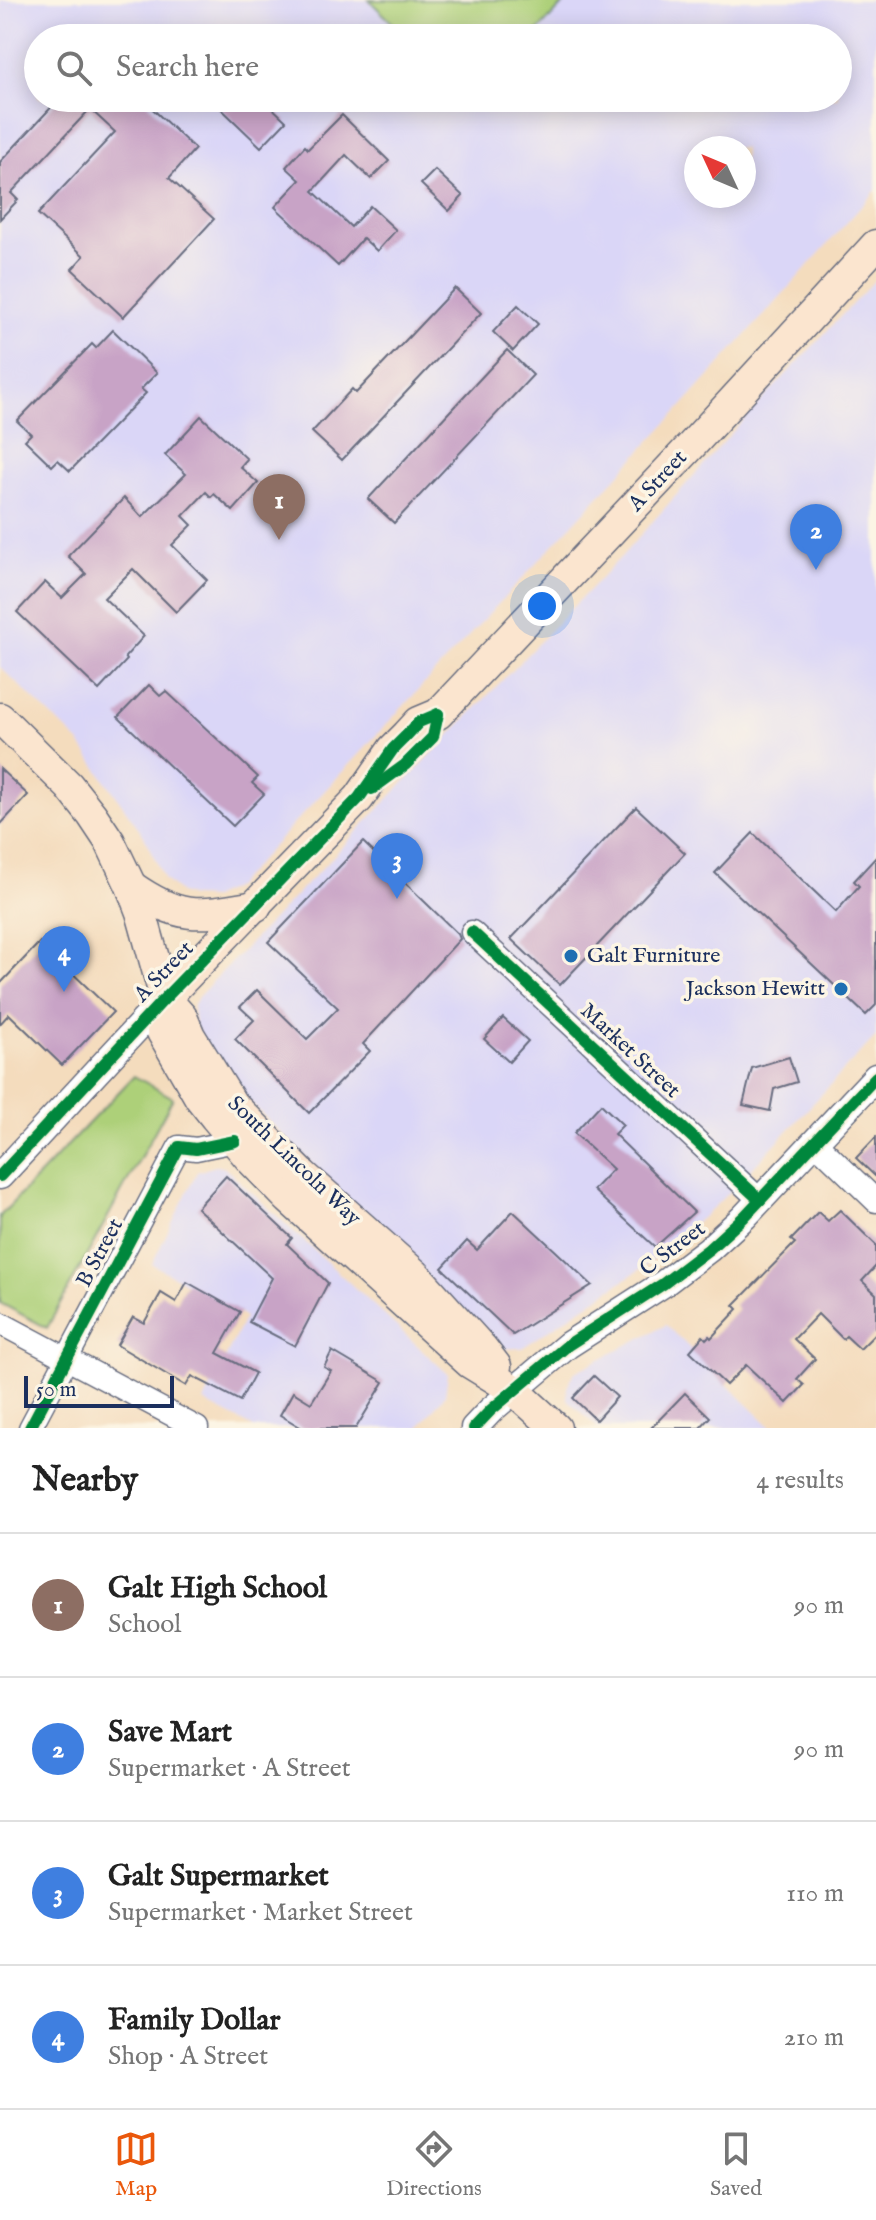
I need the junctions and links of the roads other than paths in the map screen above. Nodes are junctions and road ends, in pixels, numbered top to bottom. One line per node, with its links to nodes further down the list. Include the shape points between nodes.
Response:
1 (876, 245): 4 (main road, A Street, via 438,714 419,722 400,742 359,798)
2 (0, 718): 3 (main road, via 92,815)
3 (131, 886): 4 (main road, via 156,903 194,914); 6 (main road)
4 (256, 906): 6 (main road, A Street)
5 (472, 932): 11 (street, Market Street)
6 (165, 998): 8 (main road, South Lincoln Way, via 162,1032 200,1098); 10 (street, A Street); 15 (main road, South Lincoln Way, via 182,1017 232,1104 415,1274)
7 (876, 1077): 9 (street, C Street)
8 (235, 1141): 14 (street, B Street, via 179,1147); 15 (main road, South Lincoln Way, via 289,1199 470,1363)
9 (815, 1142): 11 (street, C Street); 12 (street)
10 (0, 1176)
11 (760, 1200): 15 (street, C Street, via 709,1249 568,1345)
12 (876, 1201)
13 (0, 1323): 14 (street)
14 (67, 1359): 16 (street, B Street); 17 (street)
15 (514, 1390): 18 (street, C Street); 19 (main road, South Lincoln Way)
16 (30, 1428)
17 (197, 1428)
18 (474, 1428)
19 (556, 1428)

